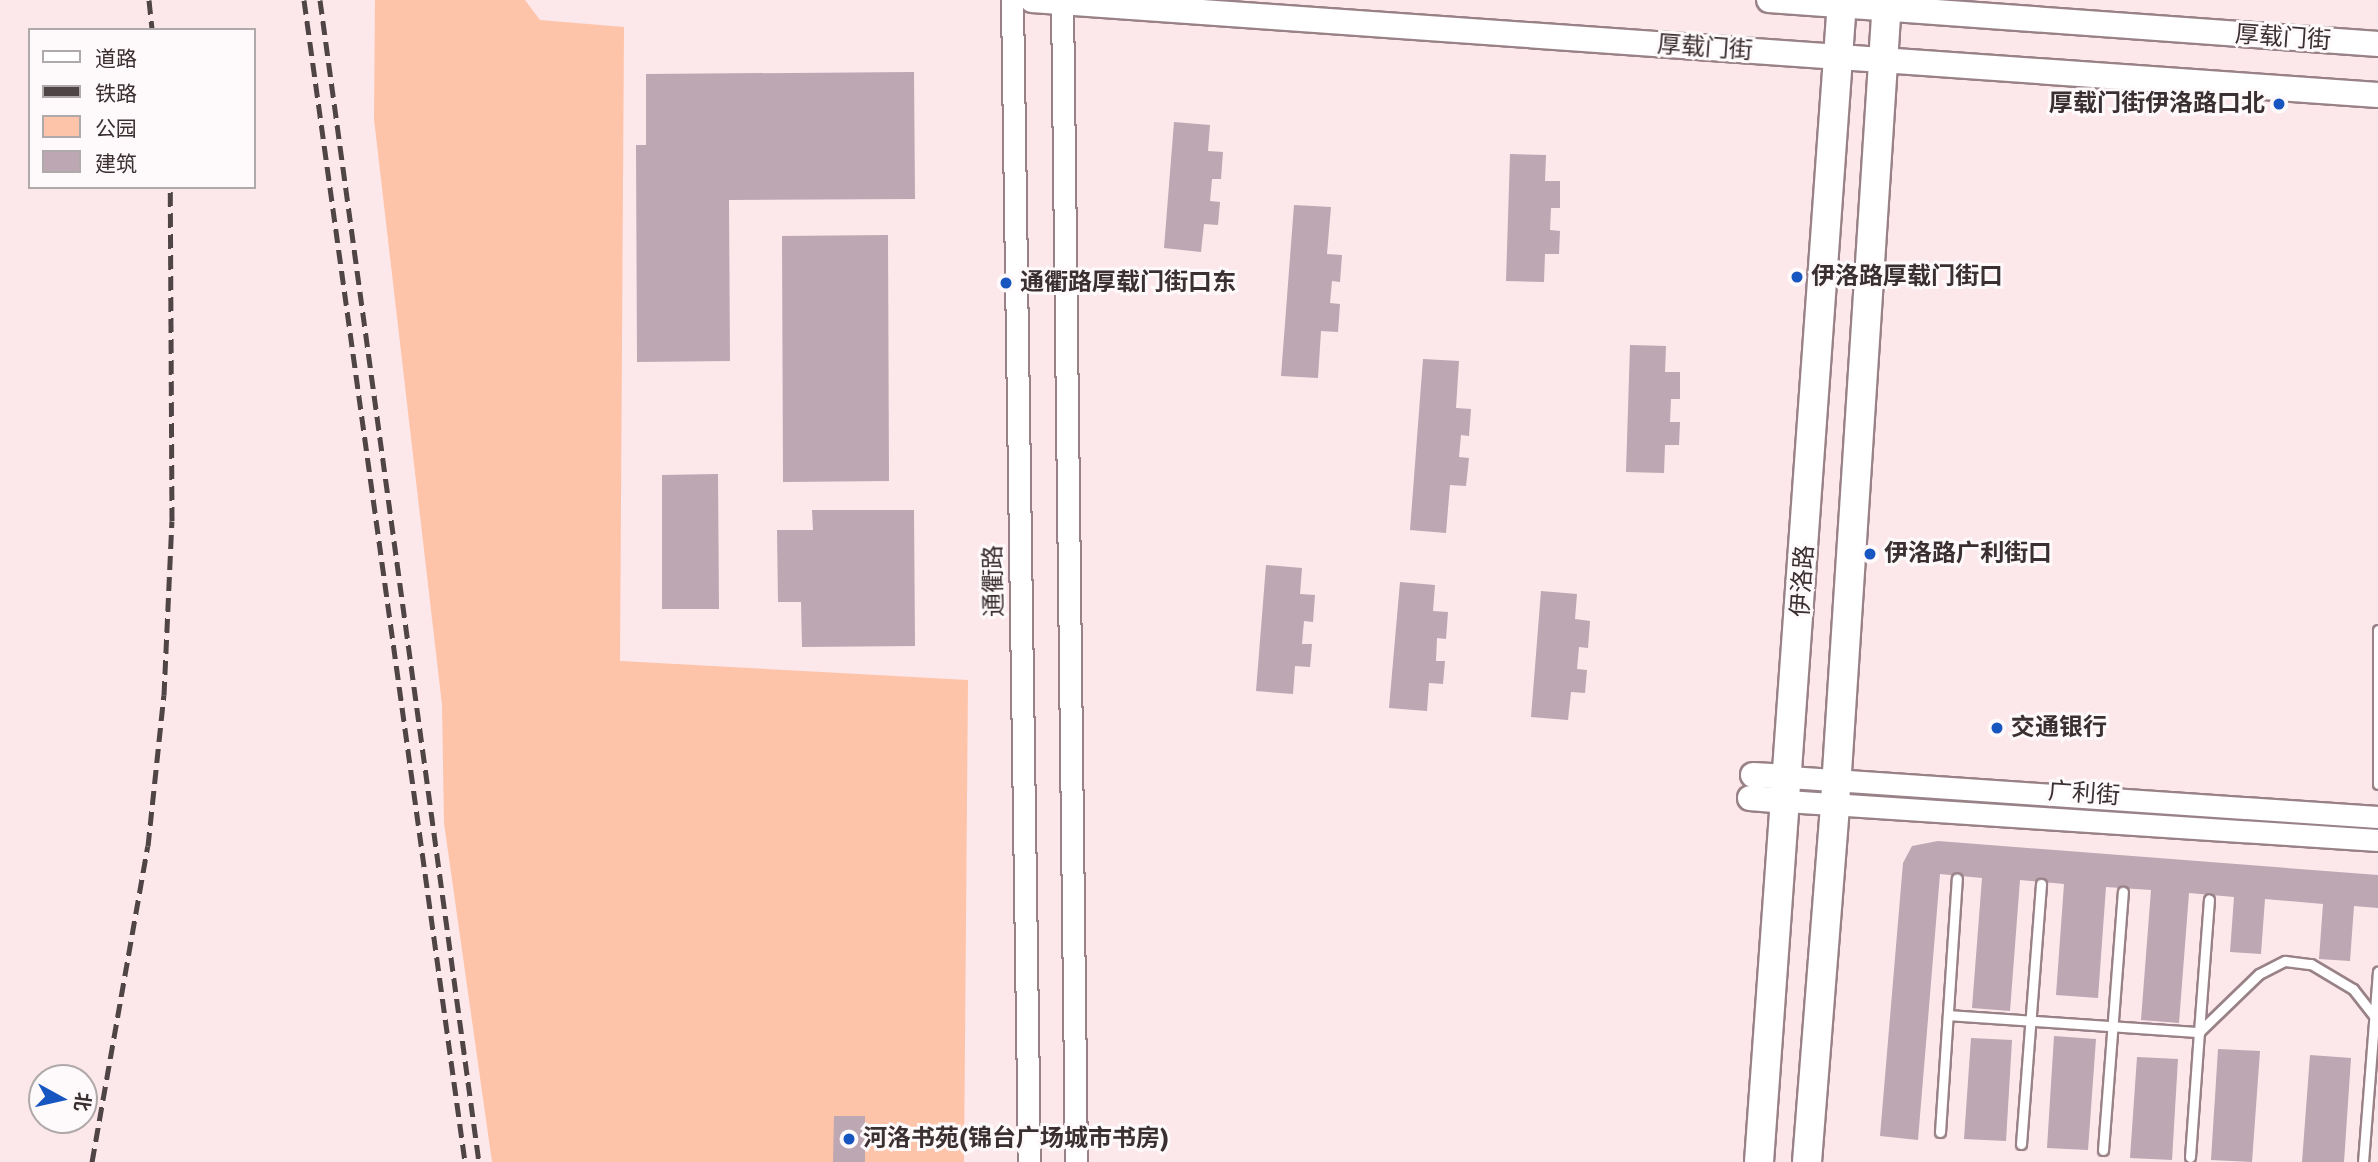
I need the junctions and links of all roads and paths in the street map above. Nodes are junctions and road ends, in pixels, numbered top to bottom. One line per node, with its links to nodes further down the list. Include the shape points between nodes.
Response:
1 (1012, 0): 32 (street, 通衢路)
2 (1032, 0): 4 (main road, 厚载门街)
3 (1769, 0): 5 (main road, 厚载门街)
4 (1062, 1): 8 (main road, 厚载门街); 33 (street)
5 (1842, 3): 6 (main road, 厚载门街); 8 (main road, 伊洛路)
6 (1886, 5): 7 (main road, 厚载门街); 9 (main road, 伊洛路)
7 (2378, 44)
8 (1840, 57): 9 (main road, 厚载门街); 14 (main road, 伊洛路)
9 (1882, 60): 10 (main road, 厚载门街); 15 (main road, 伊洛路)
10 (2378, 95)
11 (2378, 630): 12 (lane)
12 (2378, 784)
13 (1752, 786): 14 (main road)
14 (1788, 789): 15 (street, 广利街); 34 (main road, 伊洛路)
15 (1836, 791): 16 (street, 广利街); 17 (street, 广利街); 35 (main road, 伊洛路)
16 (2378, 817)
17 (2378, 840)
18 (1957, 879): 23 (lane)
19 (2041, 884): 25 (lane)
20 (2123, 892): 26 (lane)
21 (2209, 899): 27 (lane)
22 (2378, 972): 24 (lane)
23 (1948, 1014): 25 (lane); 28 (lane)
24 (2376, 1019): 27 (lane, via 2353,989 2311,964 2286,961 2259,974); 36 (lane)
25 (2031, 1020): 26 (lane); 29 (lane)
26 (2113, 1026): 27 (lane); 30 (lane)
27 (2199, 1032): 31 (lane)
28 (1940, 1132)
29 (2021, 1144)
30 (2103, 1150)
31 (2190, 1157)
32 (1029, 1162)
33 (1076, 1162)
34 (1759, 1162)
35 (1807, 1162)
36 (2363, 1162)

